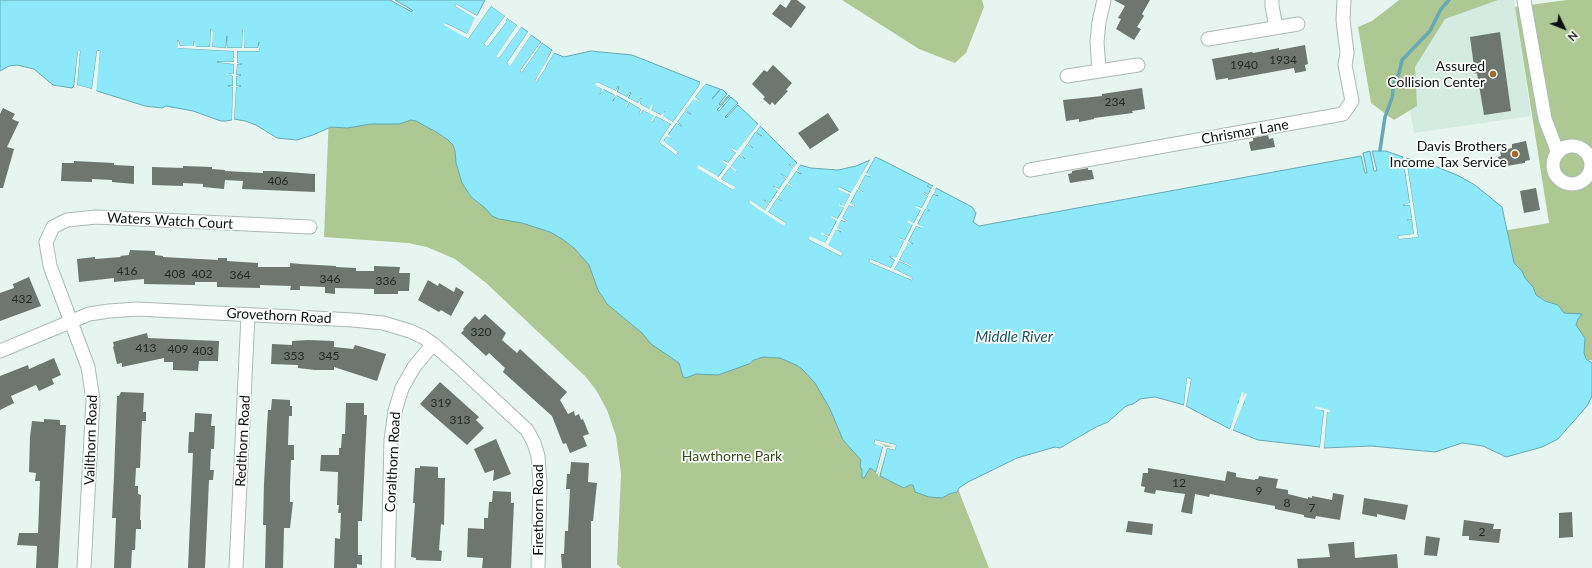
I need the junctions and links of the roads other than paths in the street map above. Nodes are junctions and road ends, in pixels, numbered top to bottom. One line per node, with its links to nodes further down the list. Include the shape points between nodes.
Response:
1 (1104, 0): 9 (street, via 1097,42)
2 (1272, 0): 6 (street)
3 (1344, 0): 12 (street, Chrismar Lane, via 1343,20 1347,53 1345,65 1352,101 1343,114)
4 (1524, 0): 11 (street, via 1545,120)
5 (1298, 24): 6 (street)
6 (1276, 27): 7 (street)
7 (1208, 39)
8 (1138, 65): 9 (street)
9 (1099, 70): 10 (street)
10 (1067, 76)
11 (1558, 153)
12 (1030, 170)
13 (310, 227): 14 (street, Waters Watch Court, via 86,218 67,220 53,227)
14 (46, 248): 16 (street, Vailthorn Road, via 50,266)
15 (248, 314): 16 (street, Grovethorn Road, via 137,309 99,312); 17 (street, Grovethorn Road, via 383,323 410,331); 21 (street, Redthorn Road)
16 (71, 321): 18 (street, Grovethorn Road); 20 (street, Vailthorn Road, via 88,367 94,400)
17 (434, 344): 19 (street, Grovethorn Road); 22 (street, Coralthorn Road, via 414,367 402,388 394,411)
18 (0, 351)
19 (527, 430): 23 (street, Firethorn Road, via 534,443 539,468)
20 (84, 568)
21 (236, 568)
22 (388, 568)
23 (538, 568)

